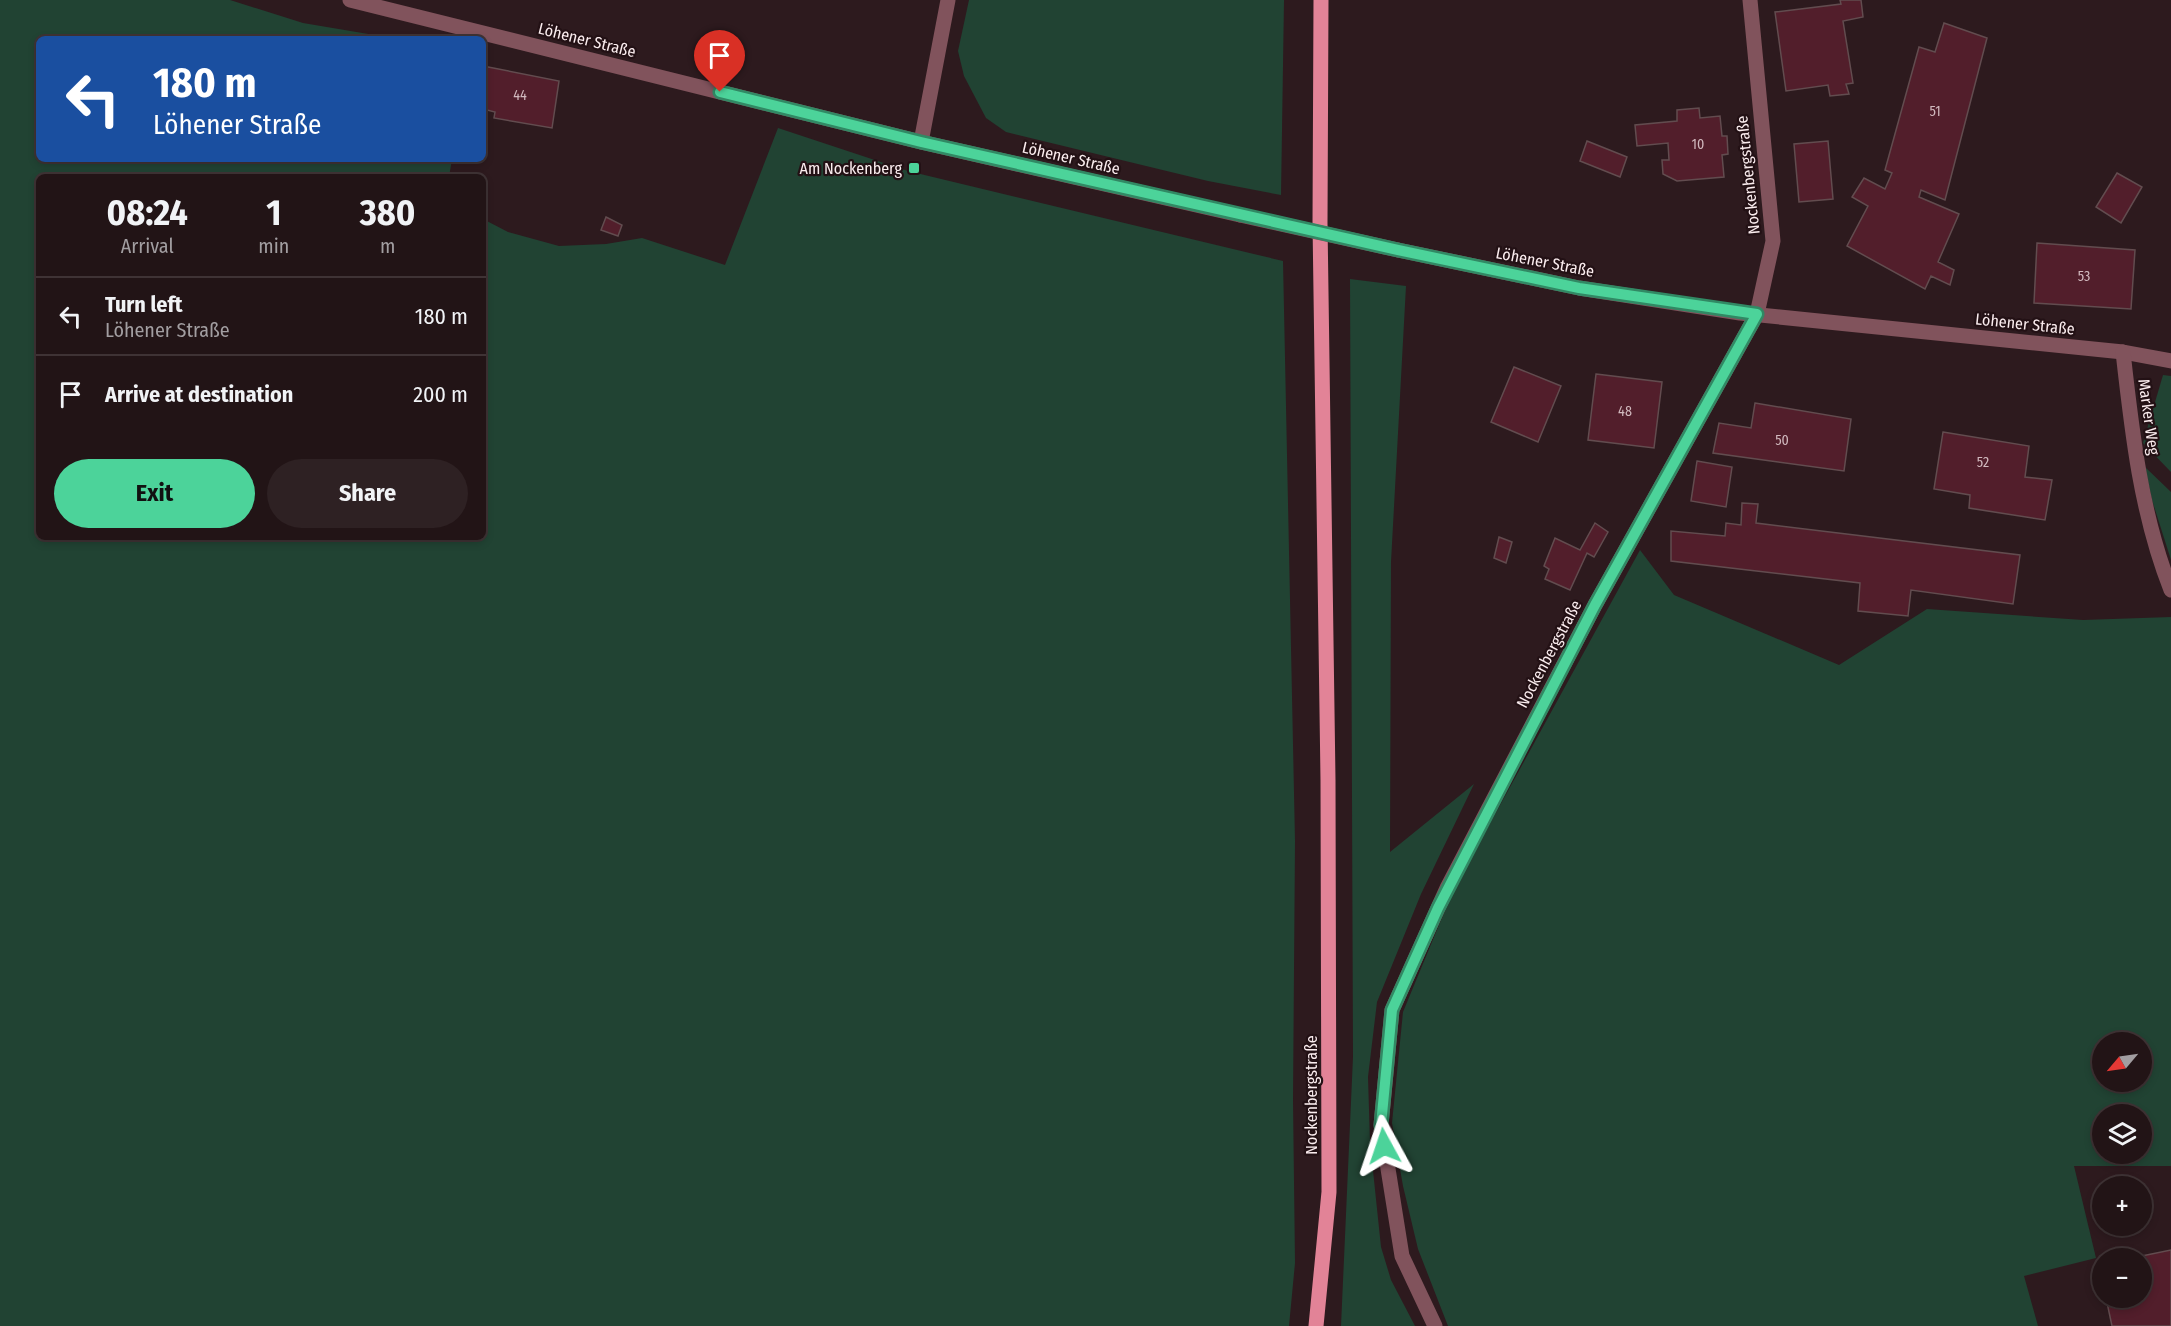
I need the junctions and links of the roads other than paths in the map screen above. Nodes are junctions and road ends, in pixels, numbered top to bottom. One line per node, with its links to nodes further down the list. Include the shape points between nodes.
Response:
1 (350, 0): 5 (street, Löhener Straße)
2 (948, 0): 5 (street)
3 (1321, 0): 10 (main road, Nockenbergstraße, via 1329,1192)
4 (1750, 0): 6 (street, Nockenbergstraße, via 1773,241)
5 (921, 142): 6 (street, Löhener Straße, bridge, via 1579,288)
6 (1757, 314): 7 (street, Löhener Straße); 11 (street, Nockenbergstraße, via 1595,605 1452,877 1392,1010 1381,1125 1402,1256)
7 (2123, 352): 8 (street, Löhener Straße); 9 (street, Marker Weg, via 2138,469 2149,523)
8 (2171, 361)
9 (2171, 590)
10 (1316, 1326)
11 (1435, 1326)

